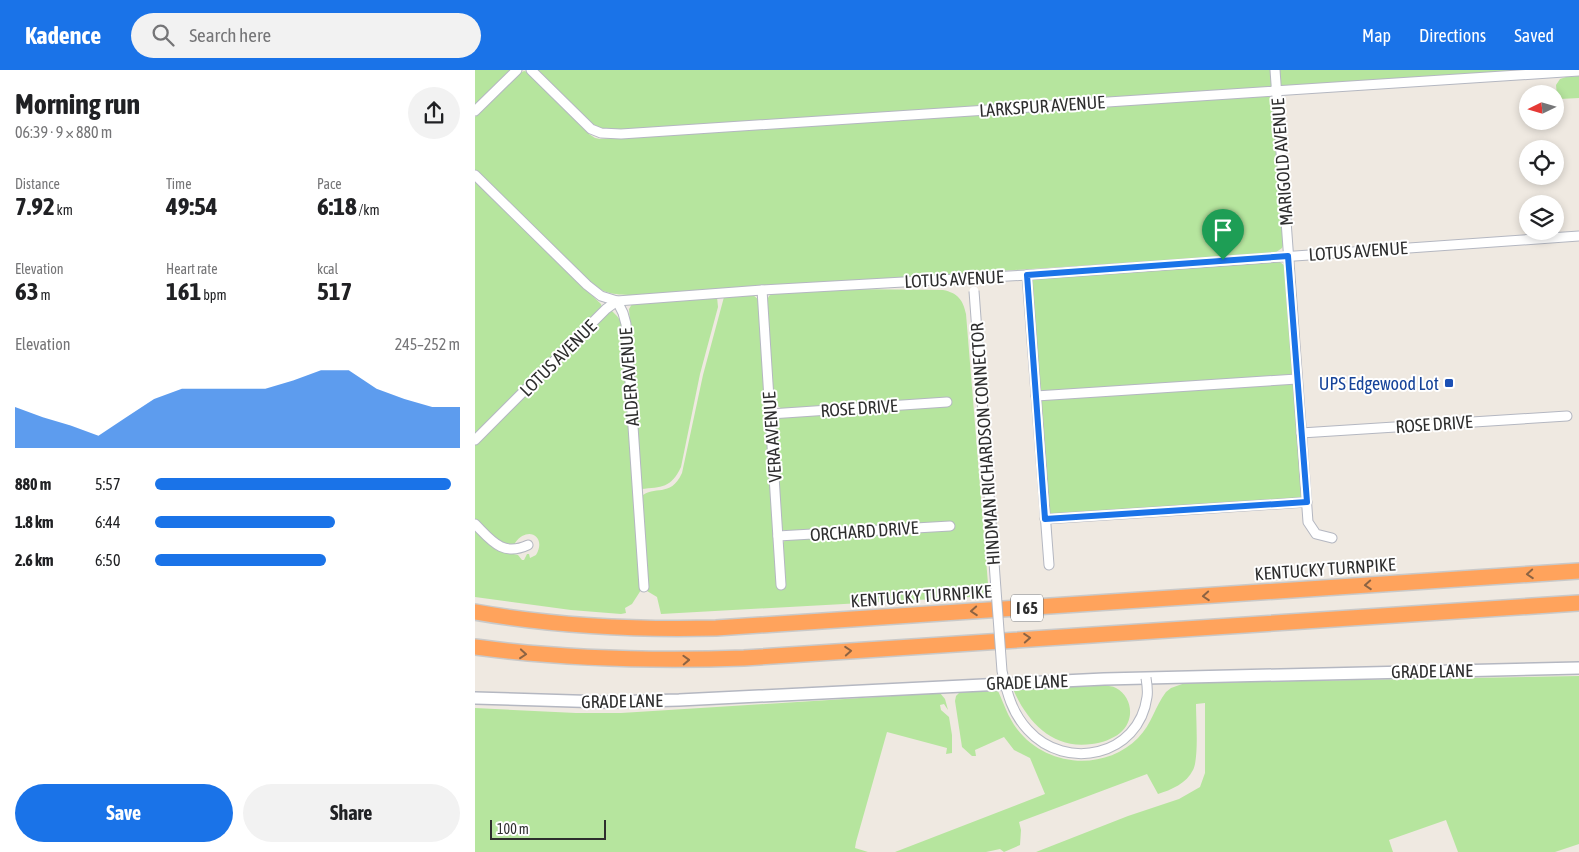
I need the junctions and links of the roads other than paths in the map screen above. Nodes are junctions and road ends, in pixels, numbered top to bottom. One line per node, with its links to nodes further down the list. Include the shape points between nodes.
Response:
1 (517, 70): 6 (street)
2 (531, 70): 5 (street, LARKSPUR AVENUE, via 584,123 601,134)
3 (1275, 70): 5 (street, MARIGOLD AVENUE)
4 (1579, 71): 5 (street, LARKSPUR AVENUE)
5 (1276, 91): 9 (street, MARIGOLD AVENUE)
6 (475, 112)
7 (475, 174): 13 (street, via 587,285 601,296)
8 (1579, 236): 9 (street, LOTUS AVENUE)
9 (1288, 256): 10 (street, LOTUS AVENUE); 14 (street, MARIGOLD AVENUE)
10 (1027, 275): 11 (street, LOTUS AVENUE); 15 (street)
11 (973, 278): 12 (street, LOTUS AVENUE); 38 (street, HINDMAN RICHARDSON CONNECTOR, bridge, via 1003,671 1014,711 1028,730 1047,745 1069,752 1095,752 1119,743 1133,729 1143,711)
12 (762, 290): 13 (street, LOTUS AVENUE); 17 (street, VERA AVENUE)
13 (617, 301): 20 (street, LOTUS AVENUE); 31 (street, ALDER AVENUE, via 626,324)
14 (1297, 379): 15 (street); 19 (street, MARIGOLD AVENUE)
15 (1036, 396): 22 (street)
16 (947, 402): 17 (street, ROSE DRIVE)
17 (770, 414): 25 (street, VERA AVENUE)
18 (1567, 416): 19 (street, ROSE DRIVE)
19 (1301, 433): 21 (street, MARIGOLD AVENUE)
20 (475, 440)
21 (1307, 502): 22 (street); 26 (street, MARIGOLD AVENUE, via 1309,522 1316,534)
22 (1045, 519): 28 (street)
23 (475, 524): 27 (street, via 499,547 514,549)
24 (951, 526): 25 (street, ORCHARD DRIVE)
25 (778, 536): 30 (street, VERA AVENUE)
26 (1333, 538)
27 (528, 545)
28 (1049, 566)
29 (1579, 571): 35 (highway, KENTUCKY TURNPIKE / I 65, one-way to 35, via 716,628 588,626)
30 (781, 585)
31 (644, 587)
32 (1579, 603): 33 (highway, I 65)
33 (1528, 607): 34 (highway); 36 (highway, I 65, one-way to 33, via 593,659 744,658)
34 (1579, 611)
35 (475, 612)
36 (475, 647)
37 (1579, 668): 38 (main road, GRADE LANE)
38 (1147, 678): 39 (main road, GRADE LANE, via 679,700 563,702)
39 (475, 698)

